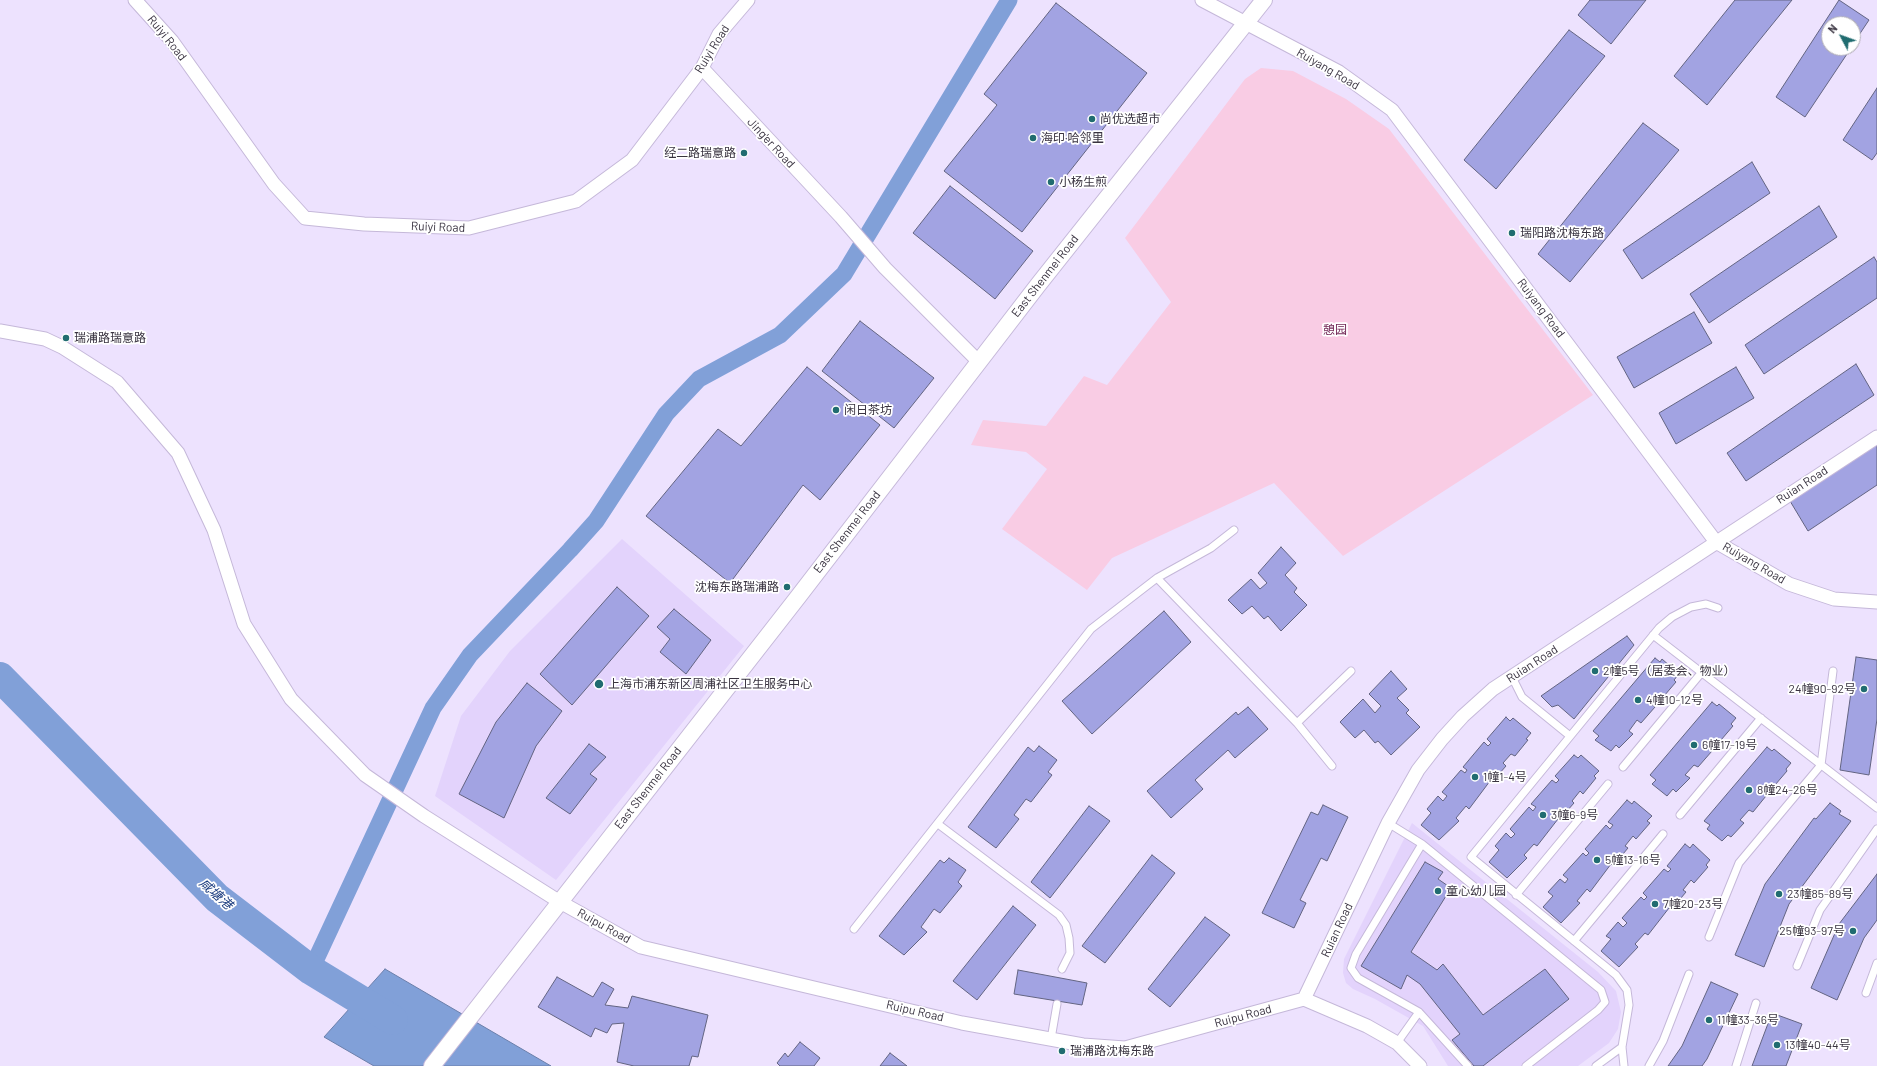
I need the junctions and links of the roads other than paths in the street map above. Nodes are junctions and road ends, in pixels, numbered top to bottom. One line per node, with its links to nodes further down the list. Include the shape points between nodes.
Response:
1 (136, 0): 6 (street, Ruiyi Road, via 172,40 274,184 305,218 364,224 469,228 576,201 632,160)
2 (748, 0): 6 (street, Ruiyi Road, via 719,34)
3 (1202, 0): 5 (street, Ruiyang Road)
4 (1264, 0): 5 (street, East Shenmei Road)
5 (1245, 24): 8 (street, East Shenmei Road); 11 (street, Ruiyang Road, via 1339,72 1392,110)
6 (702, 68): 8 (street, Jing'er Road, via 885,268)
7 (0, 331): 35 (street, Ruipu Road, via 45,339 118,382 178,453 214,530 244,624 291,699 365,775 424,816)
8 (978, 361): 35 (street, East Shenmei Road)
9 (1877, 437): 11 (street, Ruian Road)
10 (1234, 530): 12 (lane, via 1211,548)
11 (1716, 542): 13 (street, Ruiyang Road, via 1789,584 1834,599); 19 (street, Ruian Road)
12 (1157, 578): 21 (lane); 30 (lane, via 1091,629)
13 (1877, 602)
14 (1718, 608): 15 (lane, via 1706,604 1691,607 1672,617)
15 (1653, 635): 18 (lane); 22 (lane)
16 (1351, 671): 21 (lane)
17 (1833, 671): 23 (lane)
18 (1702, 672): 20 (lane); 25 (lane)
19 (1512, 677): 22 (lane, via 1522,697); 29 (street, Ruian Road, via 1493,689 1462,716 1442,739 1418,770)
20 (1761, 718): 23 (lane); 28 (lane)
21 (1297, 723): 24 (lane)
22 (1570, 736): 34 (lane, via 1471,857)
23 (1821, 765): 27 (lane); 37 (lane, via 1739,864)
24 (1332, 766)
25 (1623, 767)
26 (1608, 784): 34 (lane)
27 (1877, 808)
28 (1680, 815)
29 (1388, 823): 33 (lane); 44 (street, Ruian Road)
30 (938, 824): 36 (lane); 41 (lane, via 1059,916 1066,925 1070,952)
31 (1877, 829): 40 (lane, via 1820,910)
32 (1663, 834): 38 (lane)
33 (1422, 844): 47 (lane, via 1356,954 1351,968 1358,978); 54 (lane, via 1601,990 1605,1002 1598,1010)
34 (1516, 895): 38 (lane)
35 (560, 902): 48 (street, Ruipu Road, via 641,947 962,1023); 51 (street, East Shenmei Road)
36 (854, 929)
37 (1708, 937)
38 (1574, 941): 50 (lane, via 1616,975 1627,990 1629,1005)
39 (1877, 964): 43 (lane)
40 (1797, 966)
41 (1062, 969)
42 (1689, 974): 57 (lane, via 1663,1041)
43 (1866, 993)
44 (1304, 999): 48 (street, Ruipu Road, via 1126,1048 1083,1045); 49 (street, via 1367,1026)
45 (1756, 1003): 58 (lane)
46 (1057, 1004): 48 (lane)
47 (1419, 1012): 49 (lane); 53 (lane)
48 (1051, 1039)
49 (1397, 1043): 52 (street)
50 (1622, 1047): 55 (lane); 56 (lane)
51 (432, 1066)
52 (1420, 1066)
53 (1468, 1066)
54 (1526, 1066)
55 (1596, 1066)
56 (1624, 1066)
57 (1649, 1066)
58 (1736, 1066)

